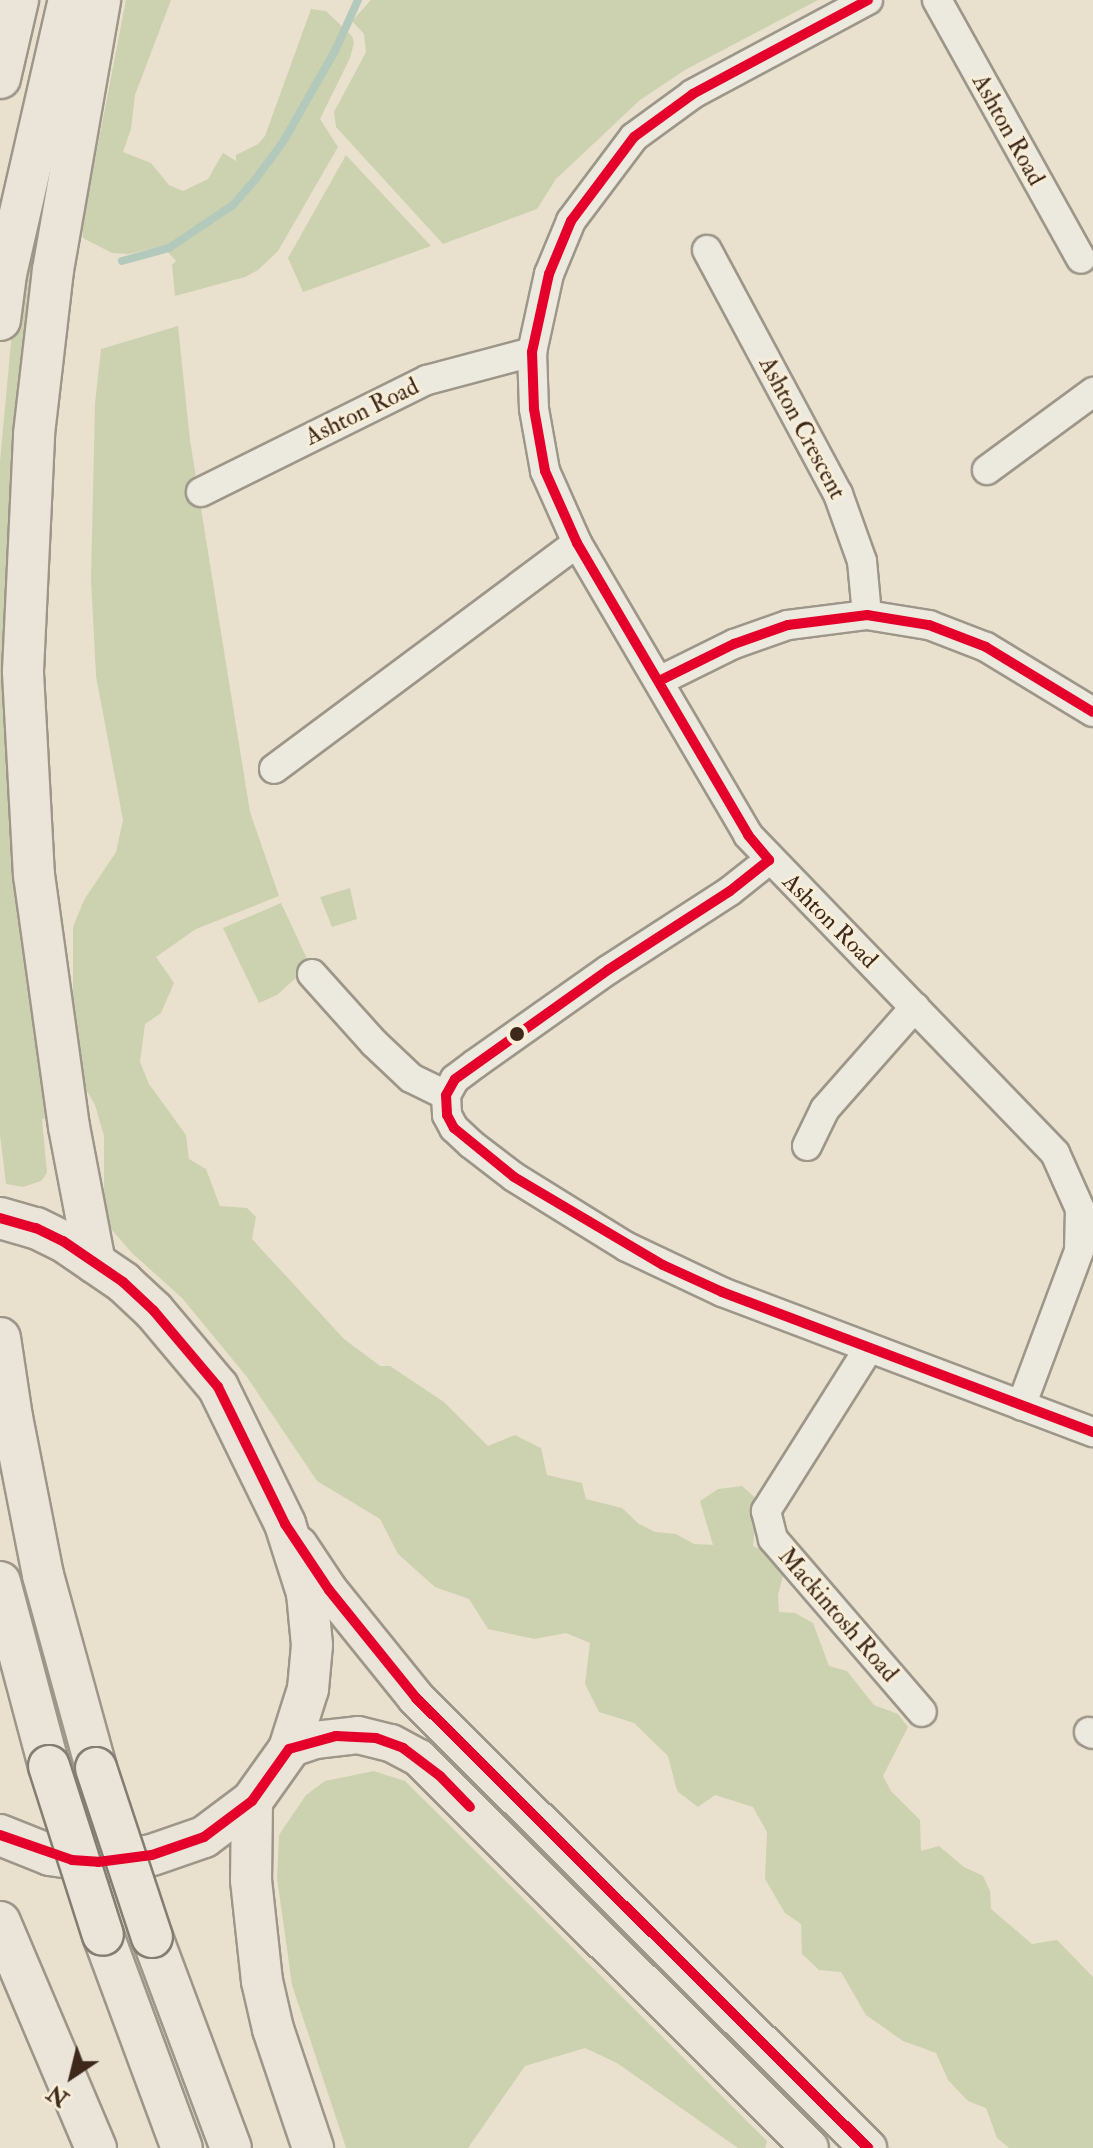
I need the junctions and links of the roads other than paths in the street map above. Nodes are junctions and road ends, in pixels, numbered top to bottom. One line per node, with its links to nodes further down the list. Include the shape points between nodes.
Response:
1 (18, 0): 6 (highway)
2 (69, 0): 9 (highway)
3 (100, 0): 25 (highway, via 53,270 36,419 23,671 34,876 69,1127)
4 (868, 0): 10 (street, Ashton Road, via 693,94 634,137 571,221 549,274)
5 (937, 0): 8 (street, Ashton Road)
6 (0, 78)
7 (707, 250): 15 (street, Ashton Crescent, via 838,494 862,561)
8 (1081, 259)
9 (0, 320)
10 (532, 352): 13 (street, Ashton Road, via 427,380); 14 (street, Ashton Road, via 534,409 545,471)
11 (1093, 392): 12 (street)
12 (987, 470)
13 (201, 492)
14 (577, 543): 16 (street, Ashton Road); 18 (street)
15 (867, 615): 16 (street, via 788,625 734,644); 17 (street, via 929,625 986,647)
16 (659, 681): 19 (street, Ashton Road, via 748,835)
17 (1093, 712)
18 (274, 769)
19 (769, 860): 21 (street, Ashton Road); 22 (street, via 475,1064 455,1079)
20 (312, 974): 22 (street, via 411,1078)
21 (915, 1007): 23 (street, via 825,1109); 28 (street, Ashton Road, via 1055,1153 1080,1209 1079,1251)
22 (446, 1095): 27 (street, via 447,1115 471,1144 627,1247 722,1292)
23 (807, 1146)
24 (6, 1219): 25 (highway, via 63,1241)
25 (95, 1263): 30 (highway, via 154,1311 218,1387)
26 (0, 1338): 39 (highway, bridge, via 43,1575 96,1768)
27 (869, 1348): 28 (street); 32 (street, Mackintosh Road, via 766,1511 773,1539)
28 (1021, 1406): 29 (street)
29 (1093, 1432)
30 (285, 1524): 33 (highway, via 307,1593 312,1645 308,1689); 42 (main road, via 329,1590 416,1698)
31 (0, 1582): 38 (highway, bridge, via 49,1766 103,1935)
32 (922, 1712)
33 (289, 1749): 34 (highway); 41 (main road, via 358,1735 391,1743 419,1758)
34 (252, 1801): 35 (highway, via 204,1837 152,1855 72,1860); 40 (highway, via 251,1880 262,1981)
35 (0, 1835)
36 (0, 1922): 37 (highway)
37 (96, 2148)
38 (182, 2148)
39 (231, 2148)
40 (313, 2148)
41 (810, 2148)
42 (868, 2148)

